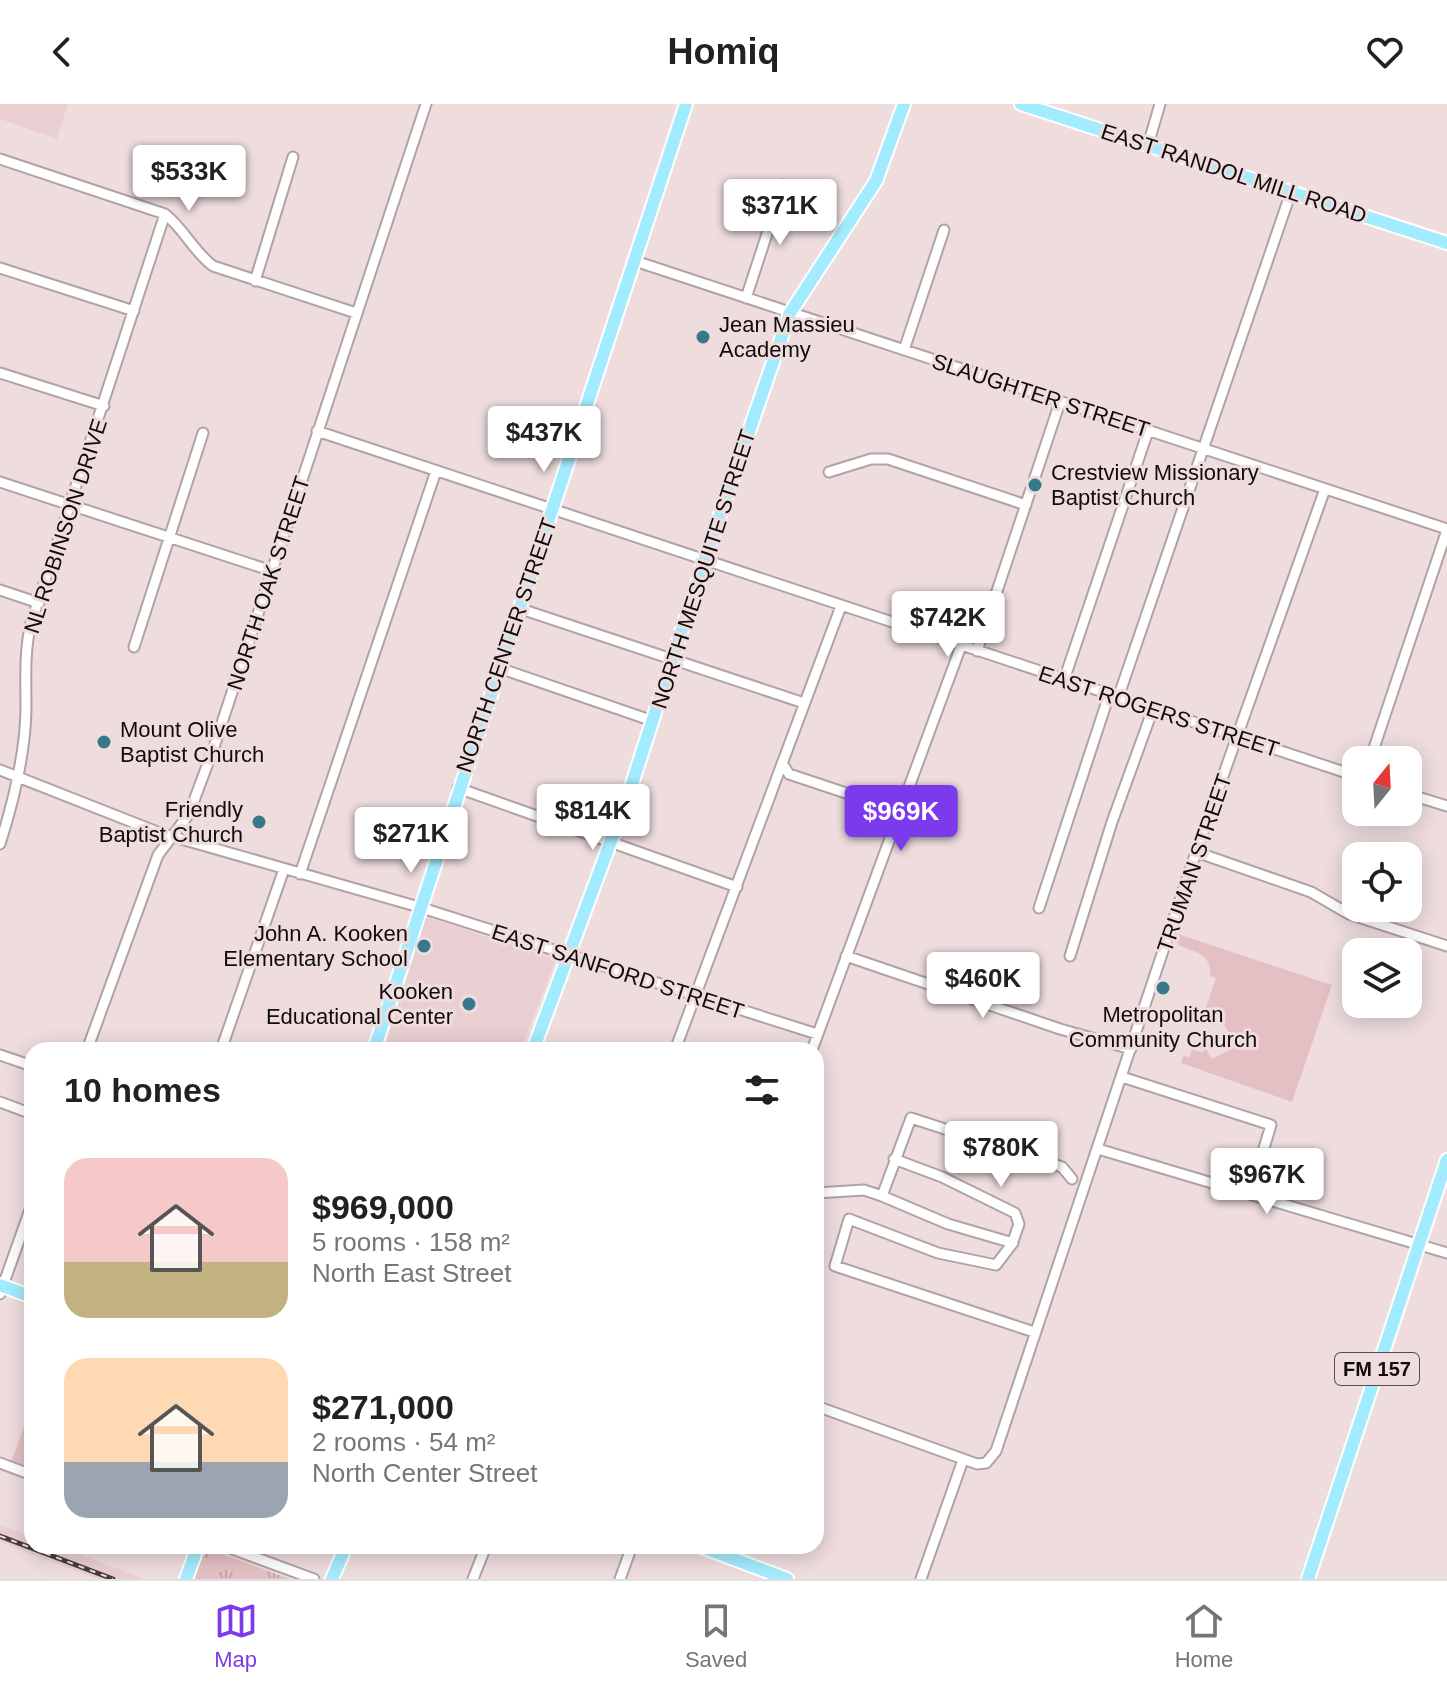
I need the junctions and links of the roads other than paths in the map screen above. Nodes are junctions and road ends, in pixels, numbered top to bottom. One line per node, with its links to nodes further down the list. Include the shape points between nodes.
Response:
1 (426, 104): 19 (street, NORTH OAK STREET)
2 (686, 104): 14 (main road, NORTH CENTER STREET)
3 (904, 104): 20 (main road, NORTH MESQUITE STREET, via 876,181)
4 (1021, 104): 6 (main road, EAST RANDOL MILL ROAD)
5 (1160, 104): 6 (street)
6 (1148, 145): 10 (main road, EAST RANDOL MILL ROAD)
7 (293, 157): 16 (street)
8 (0, 159): 11 (street)
9 (783, 185): 17 (street)
10 (1291, 192): 13 (main road, EAST RANDOL MILL ROAD); 28 (street)
11 (165, 214): 16 (street, via 184,230 204,260); 18 (street, NL ROBINSON DRIVE)
12 (944, 230): 21 (street)
13 (1447, 243)
14 (635, 261): 17 (street, SLAUGHTER STREET); 35 (main road, NORTH CENTER STREET)
15 (0, 268): 18 (street)
16 (255, 281): 19 (street)
17 (746, 298): 20 (street, SLAUGHTER STREET)
18 (134, 311): 24 (street, NL ROBINSON DRIVE)
19 (356, 313): 25 (street, NORTH OAK STREET)
20 (790, 313): 21 (street, SLAUGHTER STREET); 38 (main road, NORTH MESQUITE STREET)
21 (904, 350): 23 (street, SLAUGHTER STREET)
22 (0, 373): 24 (street)
23 (1060, 402): 26 (street, SLAUGHTER STREET); 34 (street)
24 (104, 406): 33 (street, NL ROBINSON DRIVE)
25 (317, 431): 29 (street, EAST ROGERS STREET); 39 (street, NORTH OAK STREET)
26 (1148, 431): 28 (street, SLAUGHTER STREET); 49 (street)
27 (203, 433): 37 (street)
28 (1204, 449): 32 (street, SLAUGHTER STREET); 50 (street)
29 (436, 471): 35 (street, EAST ROGERS STREET); 69 (street)
30 (829, 472): 34 (street, via 888,459)
31 (0, 482): 33 (street)
32 (1325, 489): 36 (street, SLAUGHTER STREET); 54 (street, TRUMAN STREET)
33 (72, 505): 37 (street); 41 (street, NL ROBINSON DRIVE)
34 (1026, 505): 46 (street)
35 (551, 510): 38 (street, EAST ROGERS STREET); 43 (main road, NORTH CENTER STREET)
36 (1447, 530): 55 (street)
37 (169, 538): 39 (street); 45 (street)
38 (704, 561): 42 (street, EAST ROGERS STREET); 47 (main road, NORTH MESQUITE STREET)
39 (272, 571): 64 (street, NORTH OAK STREET, via 189,814)
40 (0, 590): 41 (street)
41 (39, 603): 59 (street, NL ROBINSON DRIVE, via 28,638)
42 (841, 606): 44 (street, EAST ROGERS STREET); 51 (street)
43 (518, 608): 47 (street); 48 (main road, NORTH CENTER STREET)
44 (961, 646): 46 (street, EAST ROGERS STREET); 63 (street)
45 (134, 647)
46 (977, 651): 49 (street, EAST ROGERS STREET)
47 (673, 659): 51 (street); 53 (main road, NORTH MESQUITE STREET)
48 (499, 668): 53 (street); 60 (main road, NORTH CENTER STREET)
49 (1064, 680): 50 (street, EAST ROGERS STREET)
50 (1114, 696): 52 (street, EAST ROGERS STREET); 72 (street)
51 (804, 703): 56 (street)
52 (1153, 709): 54 (street, EAST ROGERS STREET); 76 (street)
53 (653, 721): 65 (main road, NORTH MESQUITE STREET)
54 (1238, 738): 58 (street, EAST ROGERS STREET); 67 (street, TRUMAN STREET)
55 (1375, 746)
56 (782, 763): 63 (street, via 789,774); 70 (street)
57 (0, 770): 59 (street, EAST SANFORD STREET)
58 (1342, 771)
59 (19, 776): 64 (street, EAST SANFORD STREET); 66 (street, NL ROBINSON DRIVE)
60 (458, 788): 65 (street); 71 (main road, NORTH CENTER STREET)
61 (1422, 798): 62 (street)
62 (1447, 806)
63 (900, 811): 75 (street)
64 (172, 835): 68 (street, EAST SANFORD STREET); 79 (street, NORTH OAK STREET, via 158,855)
65 (611, 841): 70 (street); 74 (main road, NORTH MESQUITE STREET)
66 (0, 844)
67 (1196, 852): 73 (street, via 1311,892 1349,914); 85 (street, TRUMAN STREET)
68 (284, 869): 69 (street, EAST SANFORD STREET); 80 (street)
69 (300, 874): 71 (street, EAST SANFORD STREET)
70 (737, 887): 77 (street)
71 (419, 907): 74 (street, EAST SANFORD STREET); 81 (main road, NORTH CENTER STREET)
72 (1039, 908)
73 (1447, 946)
74 (567, 955): 77 (street, EAST SANFORD STREET); 82 (main road, NORTH MESQUITE STREET)
75 (846, 956): 78 (street); 85 (street)
76 (1070, 956)
77 (695, 997): 78 (street, EAST SANFORD STREET); 83 (street)
78 (817, 1034): 84 (street)
79 (90, 1042)
80 (224, 1042)
81 (377, 1042)
82 (536, 1042)
83 (678, 1042)
84 (814, 1042)
85 (1131, 1049): 88 (street, TRUMAN STREET)
86 (0, 1055): 87 (street)
87 (24, 1063)
88 (1122, 1077): 91 (street, TRUMAN STREET); 96 (street, via 1271,1125)
89 (0, 1102): 90 (street)
90 (24, 1111)
91 (1098, 1149): 96 (street); 104 (street, TRUMAN STREET)
92 (894, 1159): 94 (street, via 911,1118 1062,1167); 97 (street); 99 (street, via 1015,1213 1019,1224)
93 (1447, 1160): 100 (main road, FM 157)
94 (1072, 1179)
95 (824, 1192): 97 (street, via 864,1190)
96 (1250, 1194): 100 (street)
97 (882, 1196): 99 (street, via 948,1224)
98 (24, 1226): 102 (street)
99 (1013, 1243): 104 (street, via 996,1265 938,1253 849,1219 835,1266)
100 (1418, 1243): 101 (street); 122 (main road, FM 157)
101 (1447, 1253)
102 (1, 1289): 103 (main road)
103 (24, 1295)
104 (1034, 1332): 106 (street, TRUMAN STREET, via 996,1451 986,1463)
105 (824, 1409): 106 (street)
106 (963, 1460): 121 (street)
107 (0, 1463): 108 (street)
108 (24, 1472)
109 (195, 1554): 115 (main road)
110 (246, 1554): 116 (street)
111 (343, 1554): 117 (main road)
112 (483, 1554): 118 (street)
113 (629, 1554): 119 (street)
114 (720, 1554): 120 (main road)
115 (186, 1579)
116 (314, 1579)
117 (332, 1579)
118 (473, 1579)
119 (620, 1579)
120 (787, 1579)
121 (921, 1579)
122 (1308, 1579)

